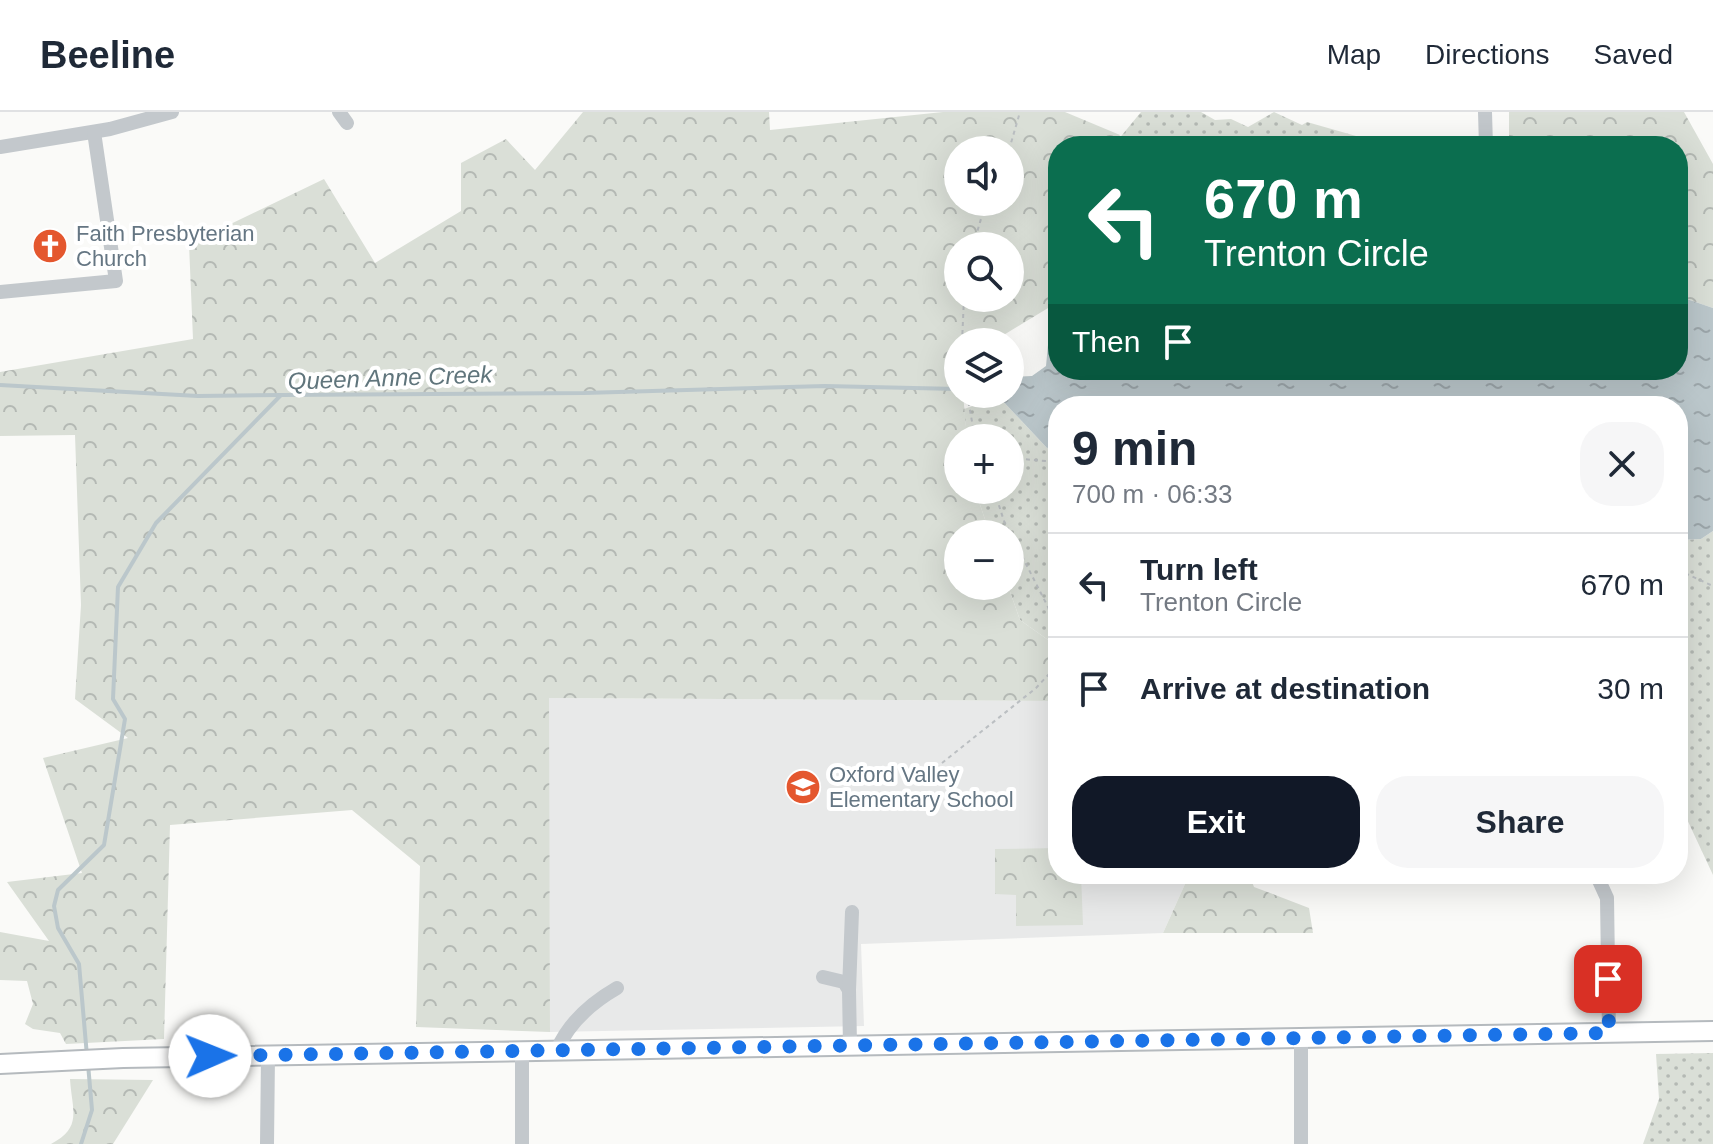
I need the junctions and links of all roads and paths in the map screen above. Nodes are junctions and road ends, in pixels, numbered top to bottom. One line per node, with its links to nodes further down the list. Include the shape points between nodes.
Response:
1 (107, 112): 5 (street)
2 (172, 112): 5 (street)
3 (1020, 112): 7 (path)
4 (1485, 112): 8 (street)
5 (110, 129): 6 (street)
6 (94, 132): 9 (street); 10 (street, via 116,281)
7 (1013, 136)
8 (1486, 136)
9 (0, 147)
10 (0, 292)
11 (1024, 459): 12 (path)
12 (1048, 461)
13 (999, 504): 16 (path)
14 (1688, 575): 15 (path)
15 (1713, 586)
16 (1048, 607)
17 (1048, 675): 18 (path)
18 (917, 783)
19 (1601, 884): 25 (street, via 1607,898)
20 (852, 912): 23 (street)
21 (823, 977): 23 (street, via 844,982)
22 (617, 988): 28 (street, via 570,1025)
23 (849, 990): 27 (street)
24 (1713, 1031): 25 (main road)
25 (1609, 1033): 26 (main road)
26 (1301, 1038): 27 (main road); 34 (street)
27 (850, 1045): 28 (main road)
28 (557, 1050): 29 (main road)
29 (522, 1051): 30 (main road); 33 (street)
30 (268, 1055): 31 (main road); 32 (street)
31 (0, 1064)
32 (267, 1144)
33 (522, 1144)
34 (1301, 1144)

